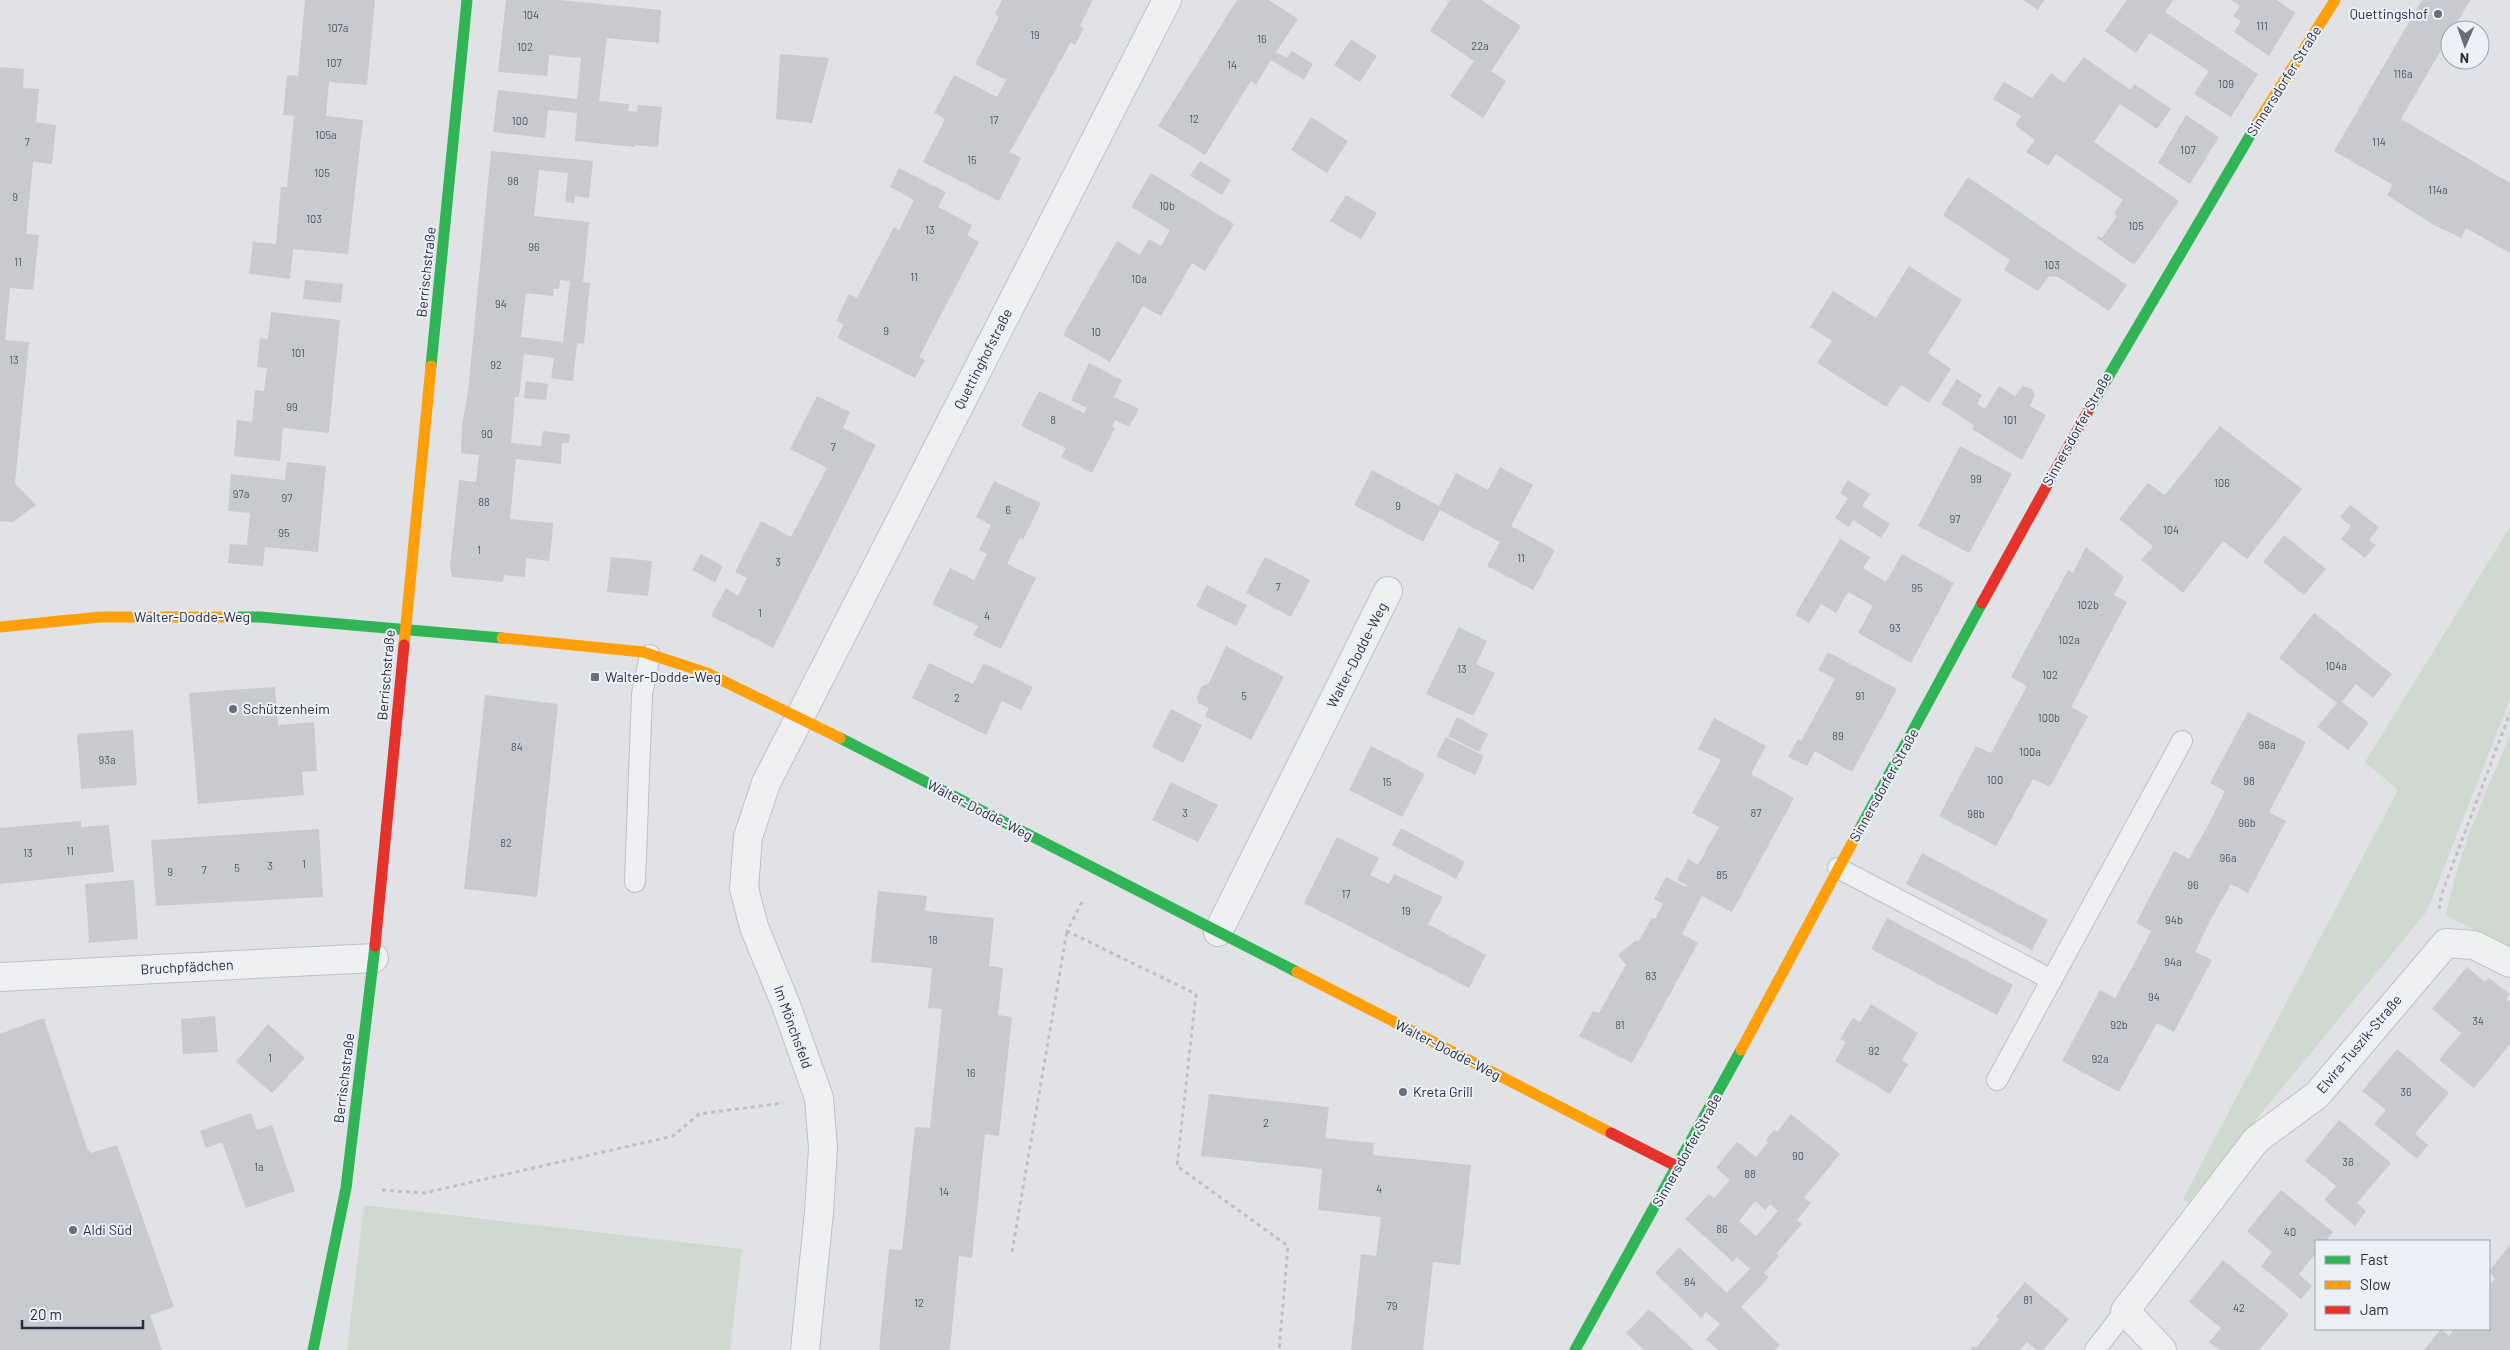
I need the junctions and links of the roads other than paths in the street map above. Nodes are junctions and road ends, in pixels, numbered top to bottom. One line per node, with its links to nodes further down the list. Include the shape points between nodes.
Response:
1 (467, 0): 6 (street, Berrischstraße)
2 (1167, 0): 8 (street, Quettinghofstraße)
3 (2335, 0): 10 (street, Sinnersdorfer Straße, via 2243,146 2116,361 2038,498)
4 (1388, 591): 12 (street, Walter-Dodde-Weg)
5 (0, 627): 6 (street, Walter-Dodde-Weg, via 100,617 260,617)
6 (406, 628): 7 (street, Walter-Dodde-Weg); 13 (street, Berrischstraße)
7 (650, 655): 8 (street, Walter-Dodde-Weg, via 707,674); 11 (lane, via 642,694)
8 (799, 717): 12 (street, Walter-Dodde-Weg); 21 (street, Im Mönchsfeld, via 766,783 748,837 744,888 754,927 819,1098 823,1148)
9 (2182, 741): 16 (lane)
10 (1838, 868): 16 (lane); 18 (street, Sinnersdorfer Straße)
11 (635, 882)
12 (1218, 932): 18 (street, Walter-Dodde-Weg)
13 (374, 958): 15 (street, Bruchpfädchen); 20 (street, Berrischstraße, via 346,1188)
14 (2510, 963): 19 (street, Elvira-Tuszik-Straße, via 2474,945 2446,943 2317,1094 2256,1140)
15 (0, 976)
16 (2052, 980): 17 (lane)
17 (1997, 1080)
18 (1678, 1168): 22 (street, Sinnersdorfer Straße)
19 (2125, 1311): 23 (lane); 24 (street)
20 (313, 1350)
21 (805, 1350)
22 (1575, 1350)
23 (2095, 1350)
24 (2162, 1350)

